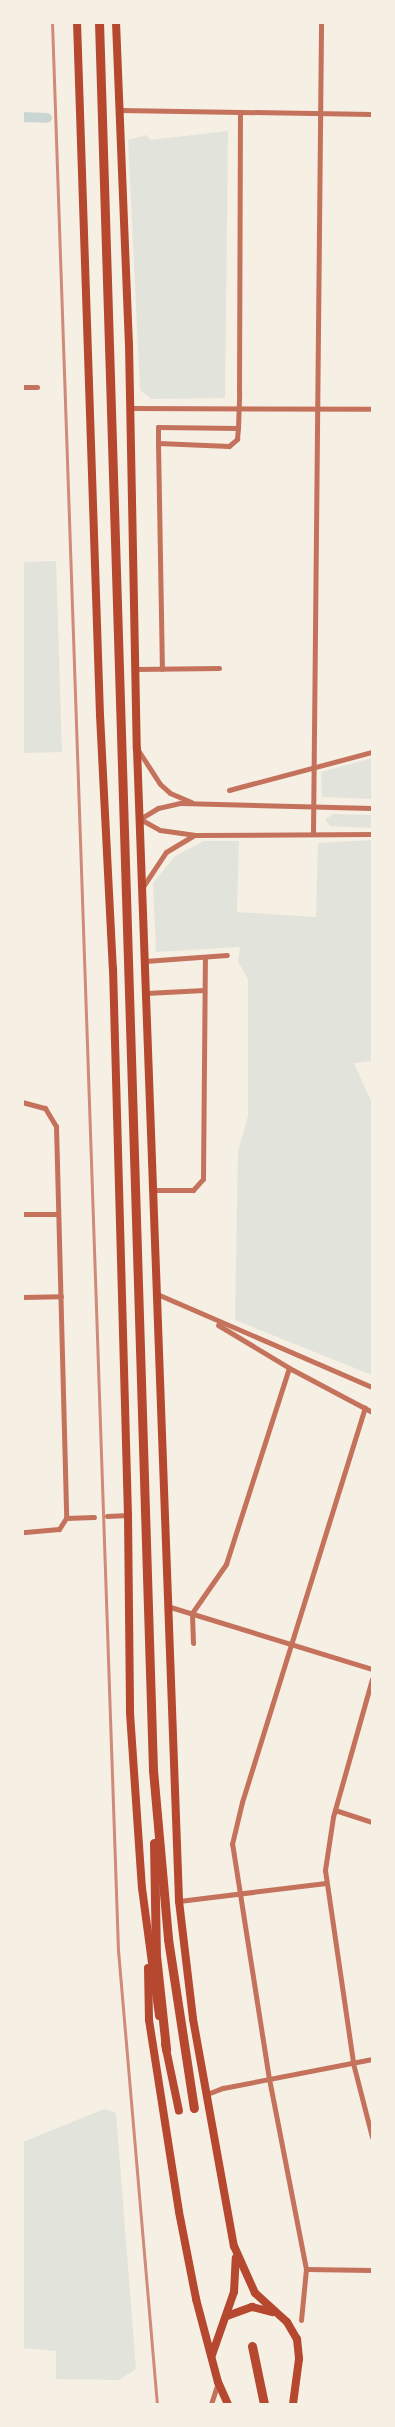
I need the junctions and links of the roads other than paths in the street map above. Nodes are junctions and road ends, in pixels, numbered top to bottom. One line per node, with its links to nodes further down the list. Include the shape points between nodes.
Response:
1 (77, 22): 49 (main road, via 100,714 113,968)
2 (99, 22): 60 (main road)
3 (116, 22): 5 (main road)
4 (321, 22): 7 (street)
5 (120, 110): 6 (street); 11 (main road)
6 (240, 113): 7 (street); 12 (street)
7 (320, 113): 8 (street); 13 (street)
8 (372, 114)
9 (22, 387): 10 (street)
10 (37, 387)
11 (131, 408): 12 (street); 18 (main road)
12 (238, 408): 13 (street); 15 (street)
13 (317, 409): 14 (street); 22 (street)
14 (372, 409)
15 (238, 428): 16 (street, via 236,442 229,446); 16 (street, via 158,427)
16 (158, 442): 19 (street)
17 (219, 668): 19 (street)
18 (136, 669): 19 (street); 20 (main road)
19 (162, 669)
20 (137, 749): 24 (street, via 164,788); 27 (main road)
21 (372, 752): 22 (street)
22 (314, 765): 23 (street); 25 (street)
23 (229, 790)
24 (194, 803): 25 (street); 27 (street, via 162,807)
25 (315, 808): 26 (street); 28 (street)
26 (372, 808)
27 (140, 819): 30 (street, via 160,830); 31 (main road)
28 (313, 833): 29 (street); 30 (street)
29 (372, 834)
30 (194, 835): 31 (street, via 166,852)
31 (142, 888): 34 (main road)
32 (227, 955): 33 (street)
33 (204, 957): 34 (street); 35 (street)
34 (145, 961): 36 (main road)
35 (204, 990): 36 (street); 38 (street, via 202,1183 193,1190)
36 (146, 993): 38 (main road)
37 (22, 1102): 40 (street, via 45,1108 54,1119)
38 (154, 1190): 41 (main road)
39 (22, 1214): 40 (street)
40 (58, 1214): 42 (street)
41 (158, 1294): 44 (street); 54 (main road)
42 (60, 1296): 43 (street); 52 (street)
43 (22, 1297)
44 (200, 1314): 45 (street); 46 (street)
45 (289, 1368): 47 (street); 55 (street, via 219,1578)
46 (372, 1388)
47 (366, 1408): 48 (street); 57 (street)
48 (372, 1412)
49 (128, 1515): 50 (street); 66 (main road, via 130,1713 136,1825)
50 (107, 1516)
51 (94, 1517): 52 (street)
52 (66, 1518): 53 (street, via 59,1530)
53 (22, 1532)
54 (167, 1606): 55 (street); 65 (main road)
55 (192, 1613): 56 (street); 57 (street)
56 (193, 1643)
57 (291, 1643): 58 (street); 64 (street, via 234,1832 233,1857)
58 (372, 1670)
59 (372, 1679): 61 (street)
60 (154, 1770): 67 (main road, via 155,1943); 72 (main road, via 168,1939)
61 (335, 1810): 62 (street); 63 (street, via 326,1851)
62 (372, 1822)
63 (326, 1883): 64 (street); 69 (street)
64 (238, 1892): 65 (street); 70 (street)
65 (179, 1901): 71 (main road, via 190,1996)
66 (149, 1955): 67 (main road); 82 (main road, via 147,2006 157,2084 196,2299)
67 (166, 2049): 73 (main road)
68 (372, 2059): 69 (street)
69 (354, 2063): 70 (street); 74 (street)
70 (268, 2079): 71 (street); 76 (street)
71 (207, 2094): 75 (main road)
72 (194, 2108)
73 (179, 2111)
74 (372, 2137)
75 (234, 2246): 78 (main road, via 255,2293); 79 (main road, via 237,2282)
76 (306, 2269): 77 (street); 80 (street)
77 (372, 2270)
78 (278, 2315): 79 (main road, via 256,2307); 87 (main road, via 292,2328 298,2345)
79 (227, 2316): 82 (main road, via 214,2344)
80 (301, 2320)
81 (252, 2346): 86 (main road)
82 (212, 2359): 83 (main road)
83 (218, 2382): 84 (street); 85 (main road)
84 (211, 2404)
85 (228, 2404)
86 (264, 2404)
87 (293, 2404)

